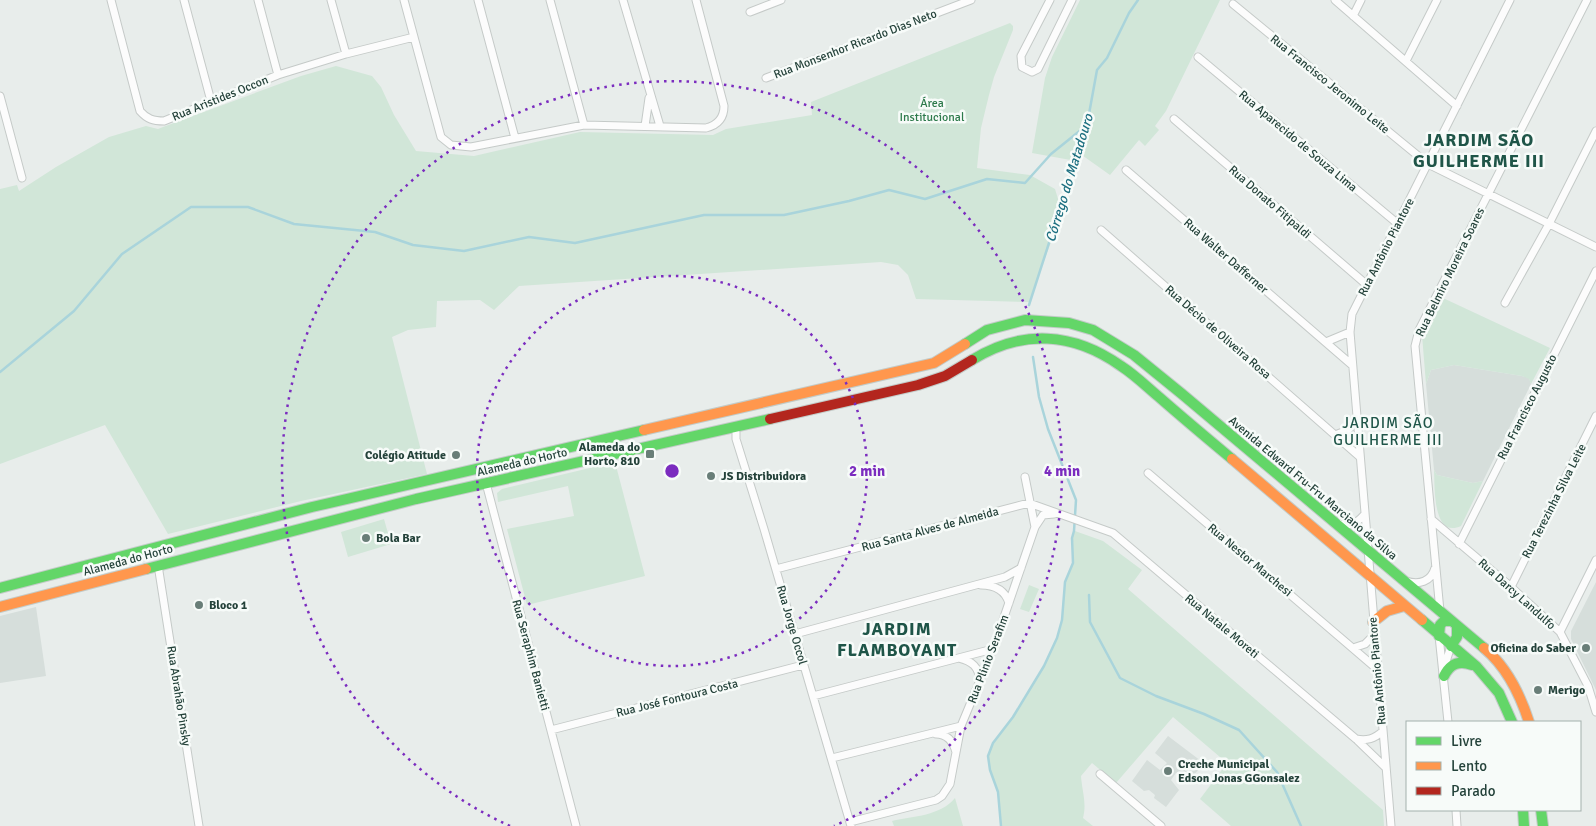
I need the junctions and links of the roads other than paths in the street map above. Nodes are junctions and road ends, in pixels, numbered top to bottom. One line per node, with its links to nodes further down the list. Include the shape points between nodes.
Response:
1 (111, 0): 30 (street, Rua Aristides Occon, via 144,116 156,121 164,120)
2 (184, 0): 30 (street)
3 (258, 0): 26 (street)
4 (331, 0): 23 (street)
5 (404, 0): 22 (street)
6 (478, 0): 37 (street)
7 (550, 0): 33 (street)
8 (623, 0): 29 (street)
9 (696, 0): 35 (street, via 724,106 723,115 718,123 706,128)
10 (781, 0): 20 (street)
11 (972, 0): 27 (street, Rua Monsenhor Ricardo Dias Neto)
12 (1050, 0): 13 (street, via 1021,56 1022,67 1032,72 1038,69)
13 (1072, 0)
14 (1335, 0): 21 (street)
15 (1361, 0): 21 (street)
16 (1437, 0): 25 (street)
17 (1510, 0): 31 (street, Rua Antônio Piantore)
18 (1587, 0): 41 (street, Rua Belmiro Moreira Soares)
19 (1233, 4): 38 (street, Rua Francisco Jeronimo Leite)
20 (750, 12)
21 (1353, 16): 25 (street)
22 (414, 37): 23 (street, Rua Aristides Occon); 37 (street, via 441,137 452,145 471,147)
23 (346, 54): 26 (street, Rua Aristides Occon)
24 (1198, 57): 42 (street, Rua Aparecido de Souza Lima)
25 (1406, 61): 31 (street)
26 (278, 75): 30 (street, Rua Aristides Occon)
27 (766, 78)
28 (0, 96): 40 (street)
29 (650, 96): 34 (street); 35 (street)
30 (211, 101)
31 (1457, 106): 38 (street, Rua Antônio Piantore)
32 (1174, 119): 47 (street, Rua Donato Fitipaldi)
33 (584, 125): 34 (street); 37 (street)
34 (645, 126): 35 (street)
35 (660, 126)
36 (1596, 131): 43 (street)
37 (515, 138)
38 (1428, 164): 41 (street, Rua Francisco Jeronimo Leite); 42 (street, Rua Antônio Piantore)
39 (1126, 170): 51 (street, Rua Walter Dafferner)
40 (22, 178)
41 (1488, 194): 43 (street, Rua Francisco Jeronimo Leite); 65 (street, Rua Belmiro Moreira Soares, via 1419,330 1415,346)
42 (1398, 224): 47 (street, Rua Antônio Piantore)
43 (1549, 224): 45 (street, Rua Francisco Jeronimo Leite); 48 (street)
44 (1101, 230): 56 (street, Rua Décio de Oliveira Rosa)
45 (1596, 247)
46 (1596, 271): 68 (street, Rua Francisco Augusto)
47 (1367, 285): 50 (street, Rua Antônio Piantore, via 1352,314)
48 (1505, 303)
49 (1043, 320): 58 (main road, Alameda do Horto, via 1026,320 987,330 934,363); 66 (main road, Avenida Edward Fru-Fru Marciano da Silva, via 1093,330 1134,355)
50 (1350, 332): 51 (street); 52 (street, Rua Antônio Piantore)
51 (1326, 342): 52 (street, Rua Walter Dafferner)
52 (1352, 365): 54 (street, Rua Antônio Piantore)
53 (1596, 416): 78 (street, Rua Terezinha Silva Leite)
54 (1357, 420): 56 (street, via 1348,430); 57 (street, Rua Antônio Piantore)
55 (740, 426): 61 (main road, Alameda do Horto); 74 (street, Rua Jorge Occol, via 736,430 736,439); 75 (main road, Alameda do Horto, via 930,382 998,346 1020,340 1045,338 1084,345 1122,366)
56 (1335, 435): 57 (street, Rua Décio de Oliveira Rosa)
57 (1360, 457): 64 (street, Rua Antônio Piantore)
58 (519, 460): 61 (main road, via 492,468); 79 (main road, Alameda do Horto, via 312,507)
59 (1148, 473): 91 (street, Rua Nestor Marchesi)
60 (1025, 477): 62 (street)
61 (486, 483): 71 (main road, Alameda do Horto); 105 (street, Rua Seraphim Banietti)
62 (1029, 504): 63 (street); 67 (street); 74 (street, Rua Santa Alves de Almeida)
63 (1061, 515): 67 (street, via 1043,515); 108 (street, Rua Natale Moreti, via 1113,533)
64 (1364, 515): 66 (street, via 1355,524); 69 (street, Rua Antônio Piantore)
65 (1431, 519): 68 (street, Rua Darcy Landulfo); 73 (street, Rua Belmiro Moreira Soares)
66 (1334, 522): 69 (main road, Avenida Edward Fru-Fru Marciano da Silva)
67 (1035, 528): 72 (street, Rua Plinio Serafim)
68 (1459, 544): 78 (street, Rua Darcy Landulfo)
69 (1367, 551): 75 (street, Rua Antônio Piantore); 76 (main road, Avenida Edward Fru-Fru Marciano da Silva)
70 (1596, 560): 86 (street)
71 (158, 565): 81 (main road, Alameda do Horto); 117 (street, Rua Abrahão Pinsky)
72 (1021, 568): 77 (street, via 1005,577); 80 (street, Rua Plinio Serafim)
73 (1435, 568): 76 (street, via 1427,581); 83 (street, Rua Belmiro Moreira Soares)
74 (776, 569): 87 (street, Rua Jorge Occol)
75 (1369, 576): 82 (main road); 84 (street, Rua Antônio Piantore)
76 (1403, 581): 83 (main road, Avenida Edward Fru-Fru Marciano da Silva)
77 (974, 585): 80 (street, via 988,585 1000,590 1006,594); 87 (street)
78 (1511, 586): 86 (street, Rua Darcy Landulfo)
79 (0, 588)
80 (1009, 603): 92 (street, Rua Plinio Serafim)
81 (0, 606)
82 (1404, 606): 84 (main road, via 1382,613); 89 (main road)
83 (1440, 612): 85 (main road, Avenida Edward Fru-Fru Marciano da Silva)
84 (1373, 622): 88 (street, Rua Antônio Piantore)
85 (1454, 623): 89 (main road, via 1444,621 1440,625); 90 (main road, via 1458,634); 103 (main road, Avenida Edward Fru-Fru Marciano da Silva, via 1507,673)
86 (1560, 632): 100 (street, Rua Darcy Landulfo, via 1588,686)
87 (795, 634): 94 (street, Rua Jorge Occol)
88 (1374, 634): 91 (street, via 1365,644); 96 (street, Rua Antônio Piantore)
89 (1439, 636): 90 (main road); 97 (street)
90 (1451, 646): 95 (main road); 97 (street)
91 (1353, 648): 96 (street, Rua Nestor Marchesi)
92 (993, 649): 93 (street); 98 (street, Rua Plinio Serafim)
93 (959, 658): 98 (street, via 973,663 979,671); 99 (street)
94 (803, 665): 99 (street, Rua Jorge Occol); 105 (street, Rua José Fontoura Costa)
95 (1476, 666): 97 (main road, via 1458,662); 102 (main road, via 1499,693)
96 (1377, 669): 106 (street, Rua Antônio Piantore)
97 (1443, 674): 101 (street)
98 (980, 680): 104 (street, Rua Plinio Serafim)
99 (813, 696): 110 (street, Rua Jorge Occol)
100 (1596, 712)
101 (1448, 721)
102 (1512, 721)
103 (1529, 721)
104 (961, 726): 107 (street); 109 (street, Rua Plinio Serafim)
105 (551, 730): 118 (street, Rua Seraphim Banietti)
106 (1382, 731): 108 (street, via 1372,739); 111 (street, Rua Antônio Piantore)
107 (928, 734): 109 (street, via 945,736); 110 (street)
108 (1356, 739): 111 (street, Rua Natale Moreti)
109 (956, 753): 116 (street, Rua Plinio Serafim, via 950,784 936,800)
110 (832, 758): 116 (street, Rua Jorge Occol)
111 (1385, 767): 120 (street, Rua Antônio Piantore)
112 (1100, 774): 119 (street)
113 (1456, 811): 121 (street)
114 (1523, 811): 122 (main road)
115 (1542, 811): 123 (main road)
116 (851, 824)
117 (199, 826)
118 (576, 826)
119 (1161, 826)
120 (1391, 826)
121 (1458, 826)
122 (1524, 826)
123 (1543, 826)

